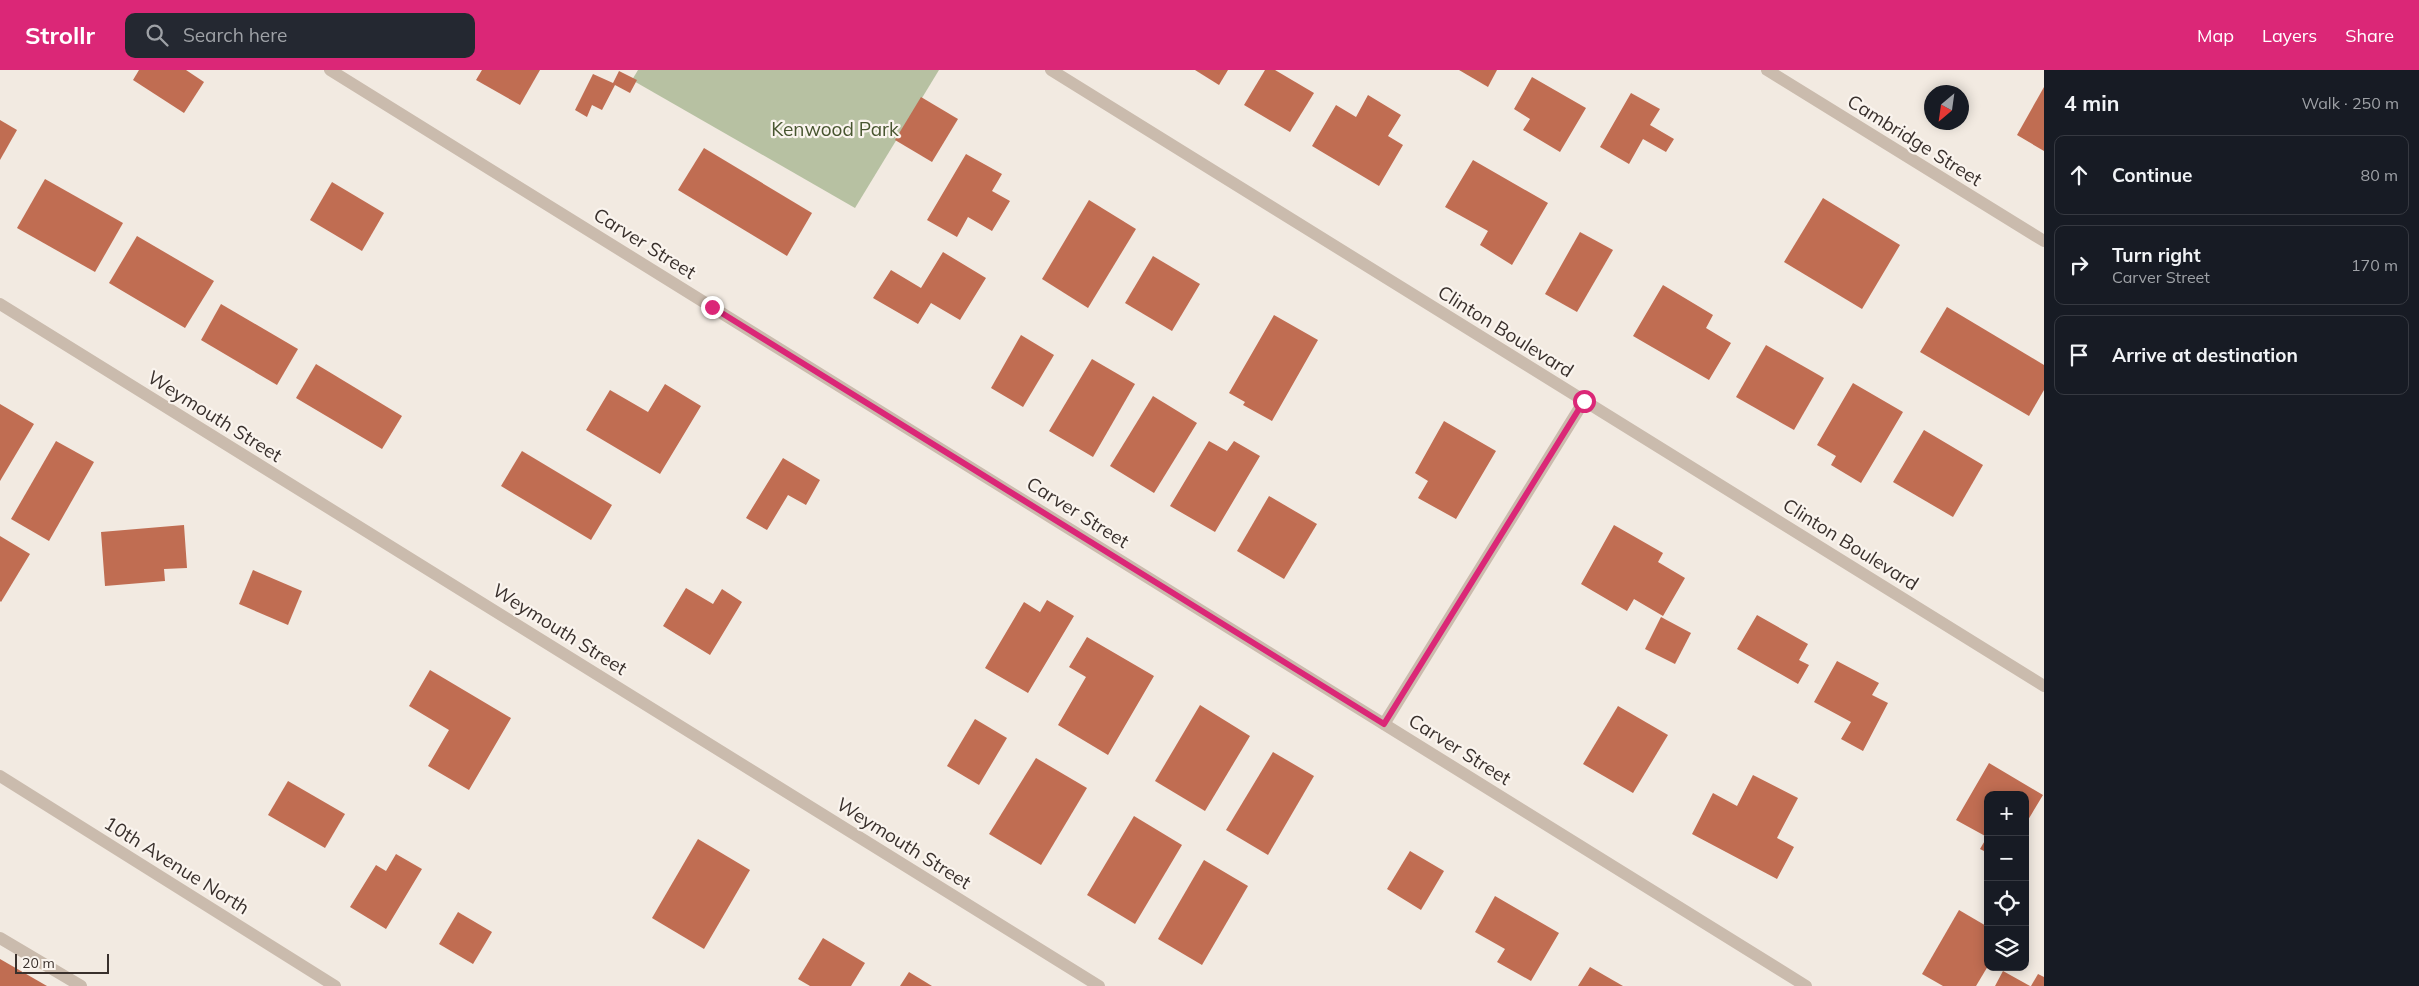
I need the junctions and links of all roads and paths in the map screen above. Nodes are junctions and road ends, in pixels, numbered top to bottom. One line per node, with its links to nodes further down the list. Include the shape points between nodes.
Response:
1 (330, 70): 9 (street, Carver Street)
2 (1051, 70): 7 (street, Clinton Boulevard)
3 (1767, 70): 4 (street, Cambridge Street)
4 (1783, 74): 5 (street, Cambridge Street)
5 (2044, 241)
6 (0, 304): 14 (street, Weymouth Street)
7 (1584, 401): 8 (street, Clinton Boulevard); 9 (street)
8 (2044, 686)
9 (1384, 724): 15 (street, Carver Street)
10 (0, 776): 13 (street, 10th Avenue North)
11 (0, 938): 12 (street)
12 (81, 986)
13 (335, 986)
14 (1099, 986)
15 (1806, 986)

